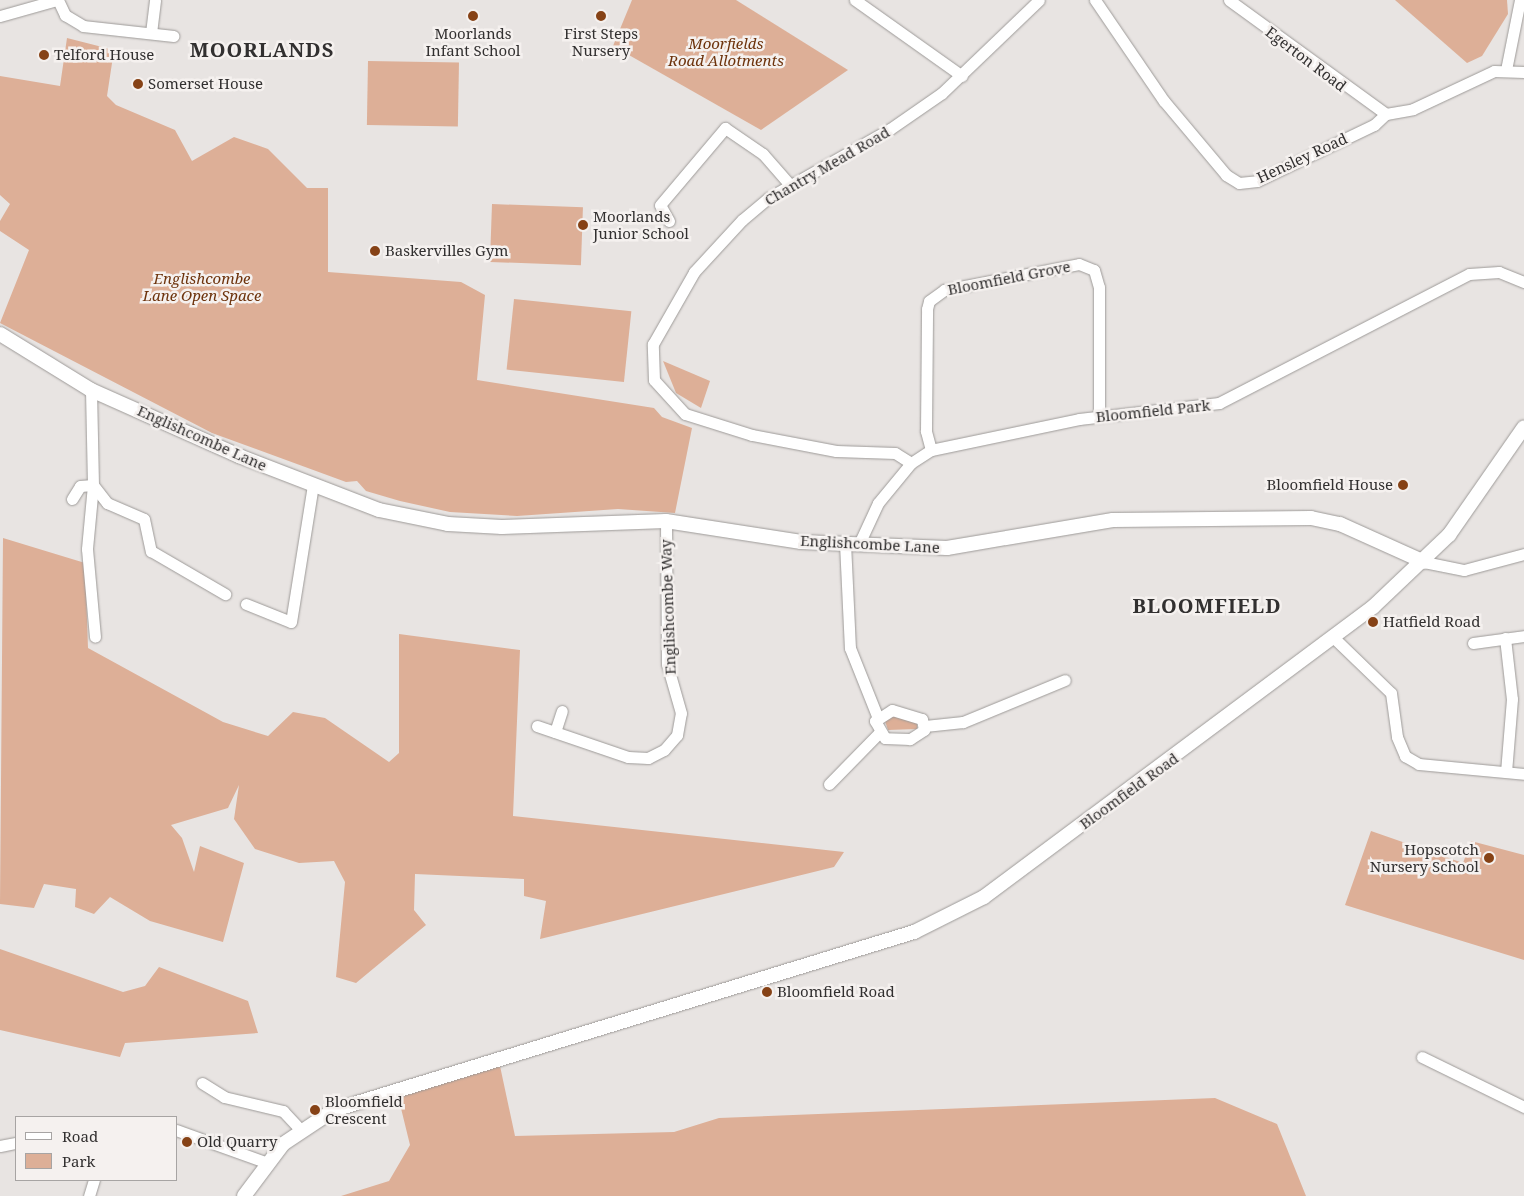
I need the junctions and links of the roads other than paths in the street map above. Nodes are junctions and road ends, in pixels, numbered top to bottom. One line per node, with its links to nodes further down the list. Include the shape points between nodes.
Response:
1 (57, 0): 8 (street); 9 (street, via 65,15 83,26)
2 (155, 0): 9 (street)
3 (855, 0): 13 (street)
4 (1039, 0): 13 (street, Chantry Mead Road)
5 (1095, 0): 14 (street, Hensley Road, via 1164,101 1226,175 1239,184 1257,181 1374,125)
6 (1229, 0): 14 (street, Egerton Road)
7 (1520, 0): 11 (street)
8 (0, 16)
9 (151, 33): 10 (street)
10 (173, 36)
11 (1506, 70): 12 (street, Hensley Road); 14 (street, Hensley Road, via 1413,109)
12 (1524, 72)
13 (962, 76): 15 (street, Chantry Mead Road, via 890,129)
14 (1386, 114)
15 (790, 185): 16 (street, via 763,154 725,128 660,205); 23 (street, Chantry Mead Road, via 742,220 694,272 653,344 654,380 672,404 700,419 808,446 895,453)
16 (669, 221)
17 (1524, 282): 20 (street, Bloomfield Park, via 1499,272 1469,274 1228,400 1200,408)
18 (0, 334): 19 (street, Englishcombe Lane)
19 (91, 390): 24 (street); 25 (street, Englishcombe Lane)
20 (1099, 416): 22 (street, Bloomfield Park); 22 (street, Bloomfield Grove, via 1099,287 1094,270 1079,264 944,290 929,301 927,310 926,431)
21 (1524, 427): 31 (street, Bloomfield Road, via 1473,505)
22 (931, 450): 23 (street, Bloomfield Park)
23 (911, 463): 29 (street, Bloomfield Park, via 878,504)
24 (93, 485): 26 (street, via 80,486); 32 (street, via 107,503 144,520 151,551); 35 (street, via 87,549)
25 (313, 485): 27 (street, Englishcombe Lane, via 379,510 448,524 502,527); 33 (street, via 291,622)
26 (72, 499)
27 (666, 521): 28 (street, Englishcombe Lane, via 801,542); 44 (street, Englishcombe Way, via 666,664 681,713 677,735 664,750 648,758 628,757)
28 (845, 543): 29 (street, Englishcombe Lane); 41 (street, via 850,648)
29 (859, 544): 31 (street, Englishcombe Lane, via 980,546 1077,526 1159,517 1311,518 1340,524)
30 (1524, 554): 31 (street, via 1464,570)
31 (1424, 562): 36 (street, Bloomfield Road)
32 (225, 594)
33 (246, 604)
34 (1524, 636): 37 (street)
35 (95, 637)
36 (1334, 638): 46 (street, via 1391,693 1397,737 1405,756 1419,764); 52 (street, Bloomfield Road, via 1012,878 948,919 688,1003 371,1096)
37 (1505, 638): 38 (street); 46 (street, via 1512,698)
38 (1473, 643)
39 (1065, 680): 43 (street, via 963,722)
40 (562, 711): 44 (street)
41 (877, 716): 43 (street, via 908,711 922,718); 45 (street)
42 (536, 726): 44 (street, Englishcombe Way)
43 (925, 726): 45 (street, via 918,737 910,739 893,740)
44 (555, 732)
45 (879, 733): 48 (street)
46 (1506, 772): 47 (street)
47 (1524, 774)
48 (829, 784)
49 (1422, 1057): 51 (street)
50 (202, 1083): 52 (street, via 224,1097 283,1111)
51 (1524, 1107)
52 (300, 1129): 56 (street, Bloomfield Road)
53 (178, 1131): 56 (street)
54 (15, 1143): 55 (street)
55 (0, 1146)
56 (265, 1162): 59 (street, Bloomfield Road)
57 (94, 1181): 58 (street)
58 (89, 1196)
59 (244, 1196)

